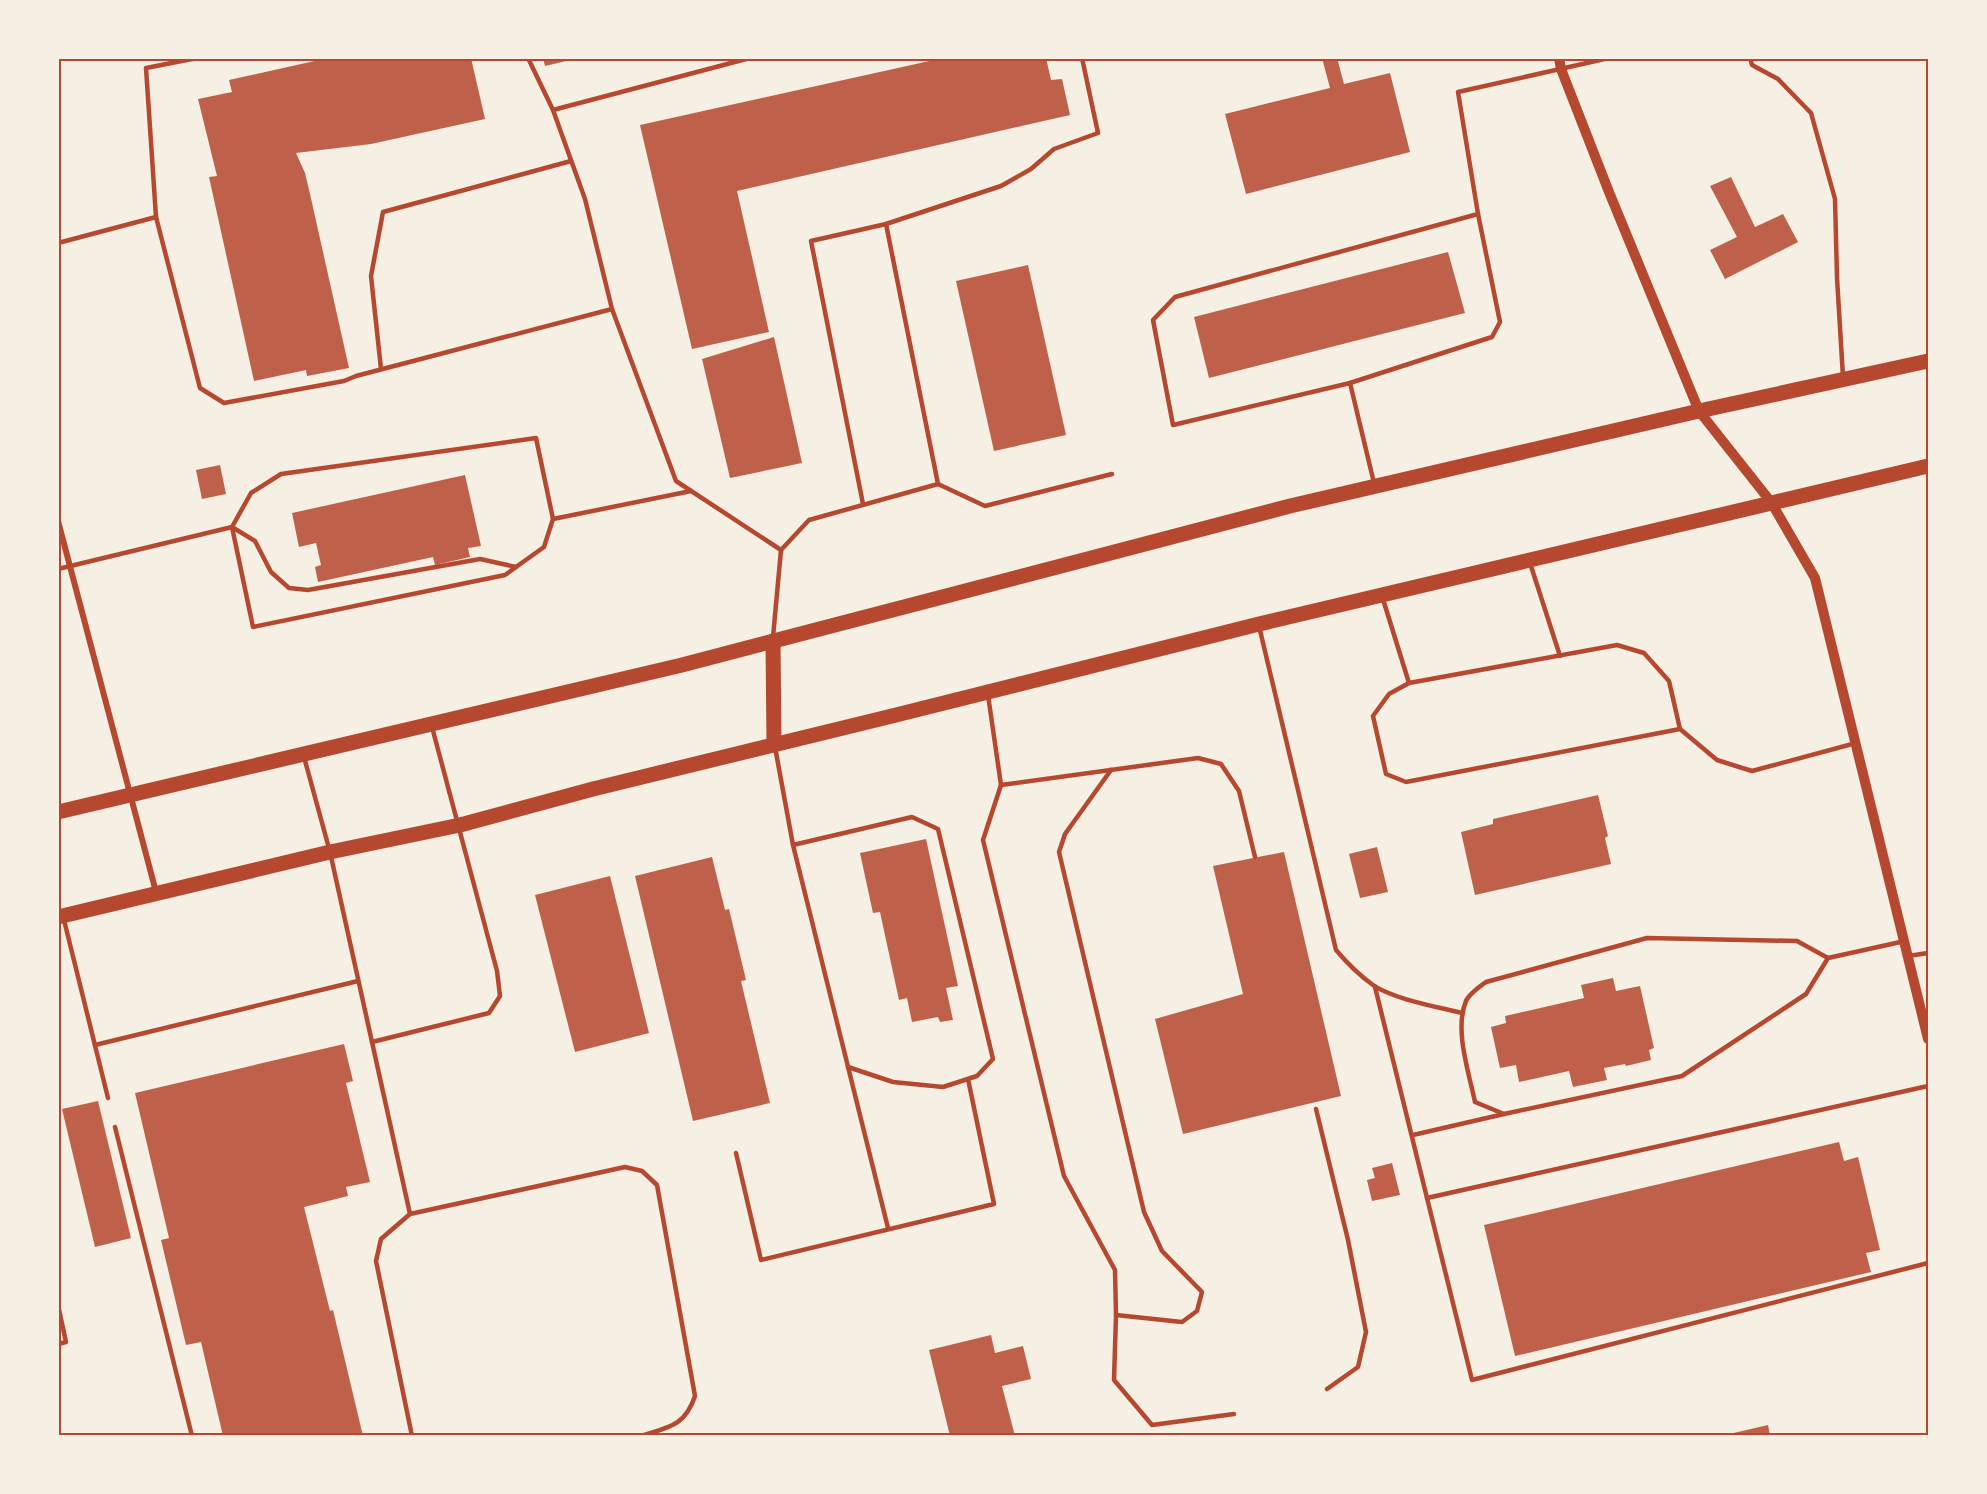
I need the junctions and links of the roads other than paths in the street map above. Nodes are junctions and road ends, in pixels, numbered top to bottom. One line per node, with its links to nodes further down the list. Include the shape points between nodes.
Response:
1 (197, 58): 11 (lane, via 146,68)
2 (528, 58): 8 (lane)
3 (750, 58): 8 (lane)
4 (1082, 58): 12 (lane, via 1098,133 1054,149 1031,169 1001,186)
5 (1609, 58): 7 (lane)
6 (1750, 58): 17 (lane, via 1752,64 1778,79 1810,113 1835,199)
7 (1560, 64): 10 (lane, via 1458,92); 19 (street)
8 (553, 110): 9 (lane)
9 (571, 161): 14 (lane, via 585,199); 16 (lane, via 383,212 370,276)
10 (1478, 214): 18 (lane, via 1500,321 1492,338); 18 (lane, via 1175,297 1153,320 1173,424)
11 (156, 217): 13 (lane); 16 (lane, via 200,388 225,403 344,381)
12 (886, 224): 22 (lane); 26 (lane, via 811,241)
13 (58, 243)
14 (612, 309): 16 (lane); 24 (lane, via 676,481)
15 (1929, 361): 17 (main road)
16 (381, 369)
17 (1843, 379): 19 (main road)
18 (1350, 383): 23 (lane)
19 (1699, 411): 23 (main road); 25 (street)
20 (1929, 466): 25 (main road)
21 (1112, 474): 22 (lane, via 985,506)
22 (938, 484): 26 (lane)
23 (1375, 486): 37 (main road)
24 (691, 490): 27 (lane); 30 (lane)
25 (1771, 502): 31 (main road); 43 (street, via 1815,578)
26 (863, 504): 30 (lane, via 809,520)
27 (553, 519): 29 (lane, via 536,438 281,474 251,493); 33 (lane, via 544,547)
28 (58, 521): 32 (street)
29 (232, 527): 32 (lane); 33 (lane, via 255,541 271,572 289,588 309,590 480,559); 33 (lane, via 253,627 505,574)
30 (781, 550): 37 (lane)
31 (1530, 561): 35 (main road); 38 (lane)
32 (70, 566): 34 (lane); 48 (street)
33 (517, 567)
34 (58, 569)
35 (1382, 595): 36 (main road); 39 (lane)
36 (1259, 624): 40 (main road); 61 (lane, via 1336,950)
37 (773, 641): 41 (main road); 44 (main road)
38 (1560, 656): 39 (lane); 42 (lane, via 1617,645 1644,653 1669,681)
39 (1409, 682): 42 (lane, via 1389,694 1373,716 1386,774 1406,782)
40 (987, 692): 44 (main road); 47 (lane)
41 (432, 724): 45 (main road); 50 (lane)
42 (1680, 729): 43 (lane, via 1717,760 1752,771)
43 (1856, 743): 56 (street)
44 (774, 744): 50 (main road); 51 (lane)
45 (303, 754): 48 (main road); 52 (lane)
46 (1111, 770): 47 (lane); 53 (lane, via 1198,758 1221,764 1239,791); 80 (lane, via 1065,834 1059,852 1144,1212 1162,1251 1202,1292 1197,1311 1182,1322)
47 (1001, 785): 80 (lane, via 983,840 1064,1176 1115,1270)
48 (129, 795): 49 (main road); 54 (street)
49 (58, 812)
50 (459, 825): 52 (main road); 64 (lane, via 500,996 489,1013)
51 (793, 845): 66 (lane); 67 (lane, via 912,817 938,829 993,1059 977,1076)
52 (330, 852): 54 (main road); 60 (lane)
53 (1255, 856)
54 (156, 894): 55 (main road)
55 (61, 917): 65 (lane)
56 (1905, 941): 58 (street); 59 (lane)
57 (1929, 953): 58 (lane)
58 (1908, 956): 63 (street)
59 (1828, 958): 62 (lane, via 1797,941 1647,938 1486,982 1467,999); 71 (lane, via 1806,994 1682,1076)
60 (358, 981): 64 (lane); 65 (lane)
61 (1375, 987): 62 (lane); 73 (lane)
62 (1462, 1013): 71 (lane, via 1461,1030 1475,1102)
63 (1929, 1039)
64 (372, 1042): 76 (lane)
65 (95, 1045): 69 (lane)
66 (848, 1067): 67 (lane, via 893,1083 944,1087); 77 (lane)
67 (968, 1079): 77 (lane, via 994,1204)
68 (1929, 1086): 75 (lane)
69 (108, 1098)
70 (1316, 1109): 82 (lane, via 1366,1332 1358,1367)
71 (1504, 1114): 73 (lane)
72 (115, 1127): 84 (lane)
73 (1413, 1135): 75 (lane)
74 (736, 1153): 77 (lane, via 761,1260)
75 (1427, 1198): 78 (lane, via 1472,1380)
76 (410, 1214): 85 (lane, via 381,1239 376,1261); 86 (lane, via 625,1167 642,1172 657,1185 695,1396 690,1411 676,1425)
77 (888, 1228)
78 (1929, 1263)
79 (58, 1305): 81 (lane, via 66,1342)
80 (1116, 1315): 83 (lane, via 1114,1380 1152,1425)
81 (58, 1344)
82 (1327, 1389)
83 (1234, 1414)
84 (192, 1436)
85 (412, 1436)
86 (641, 1436)

